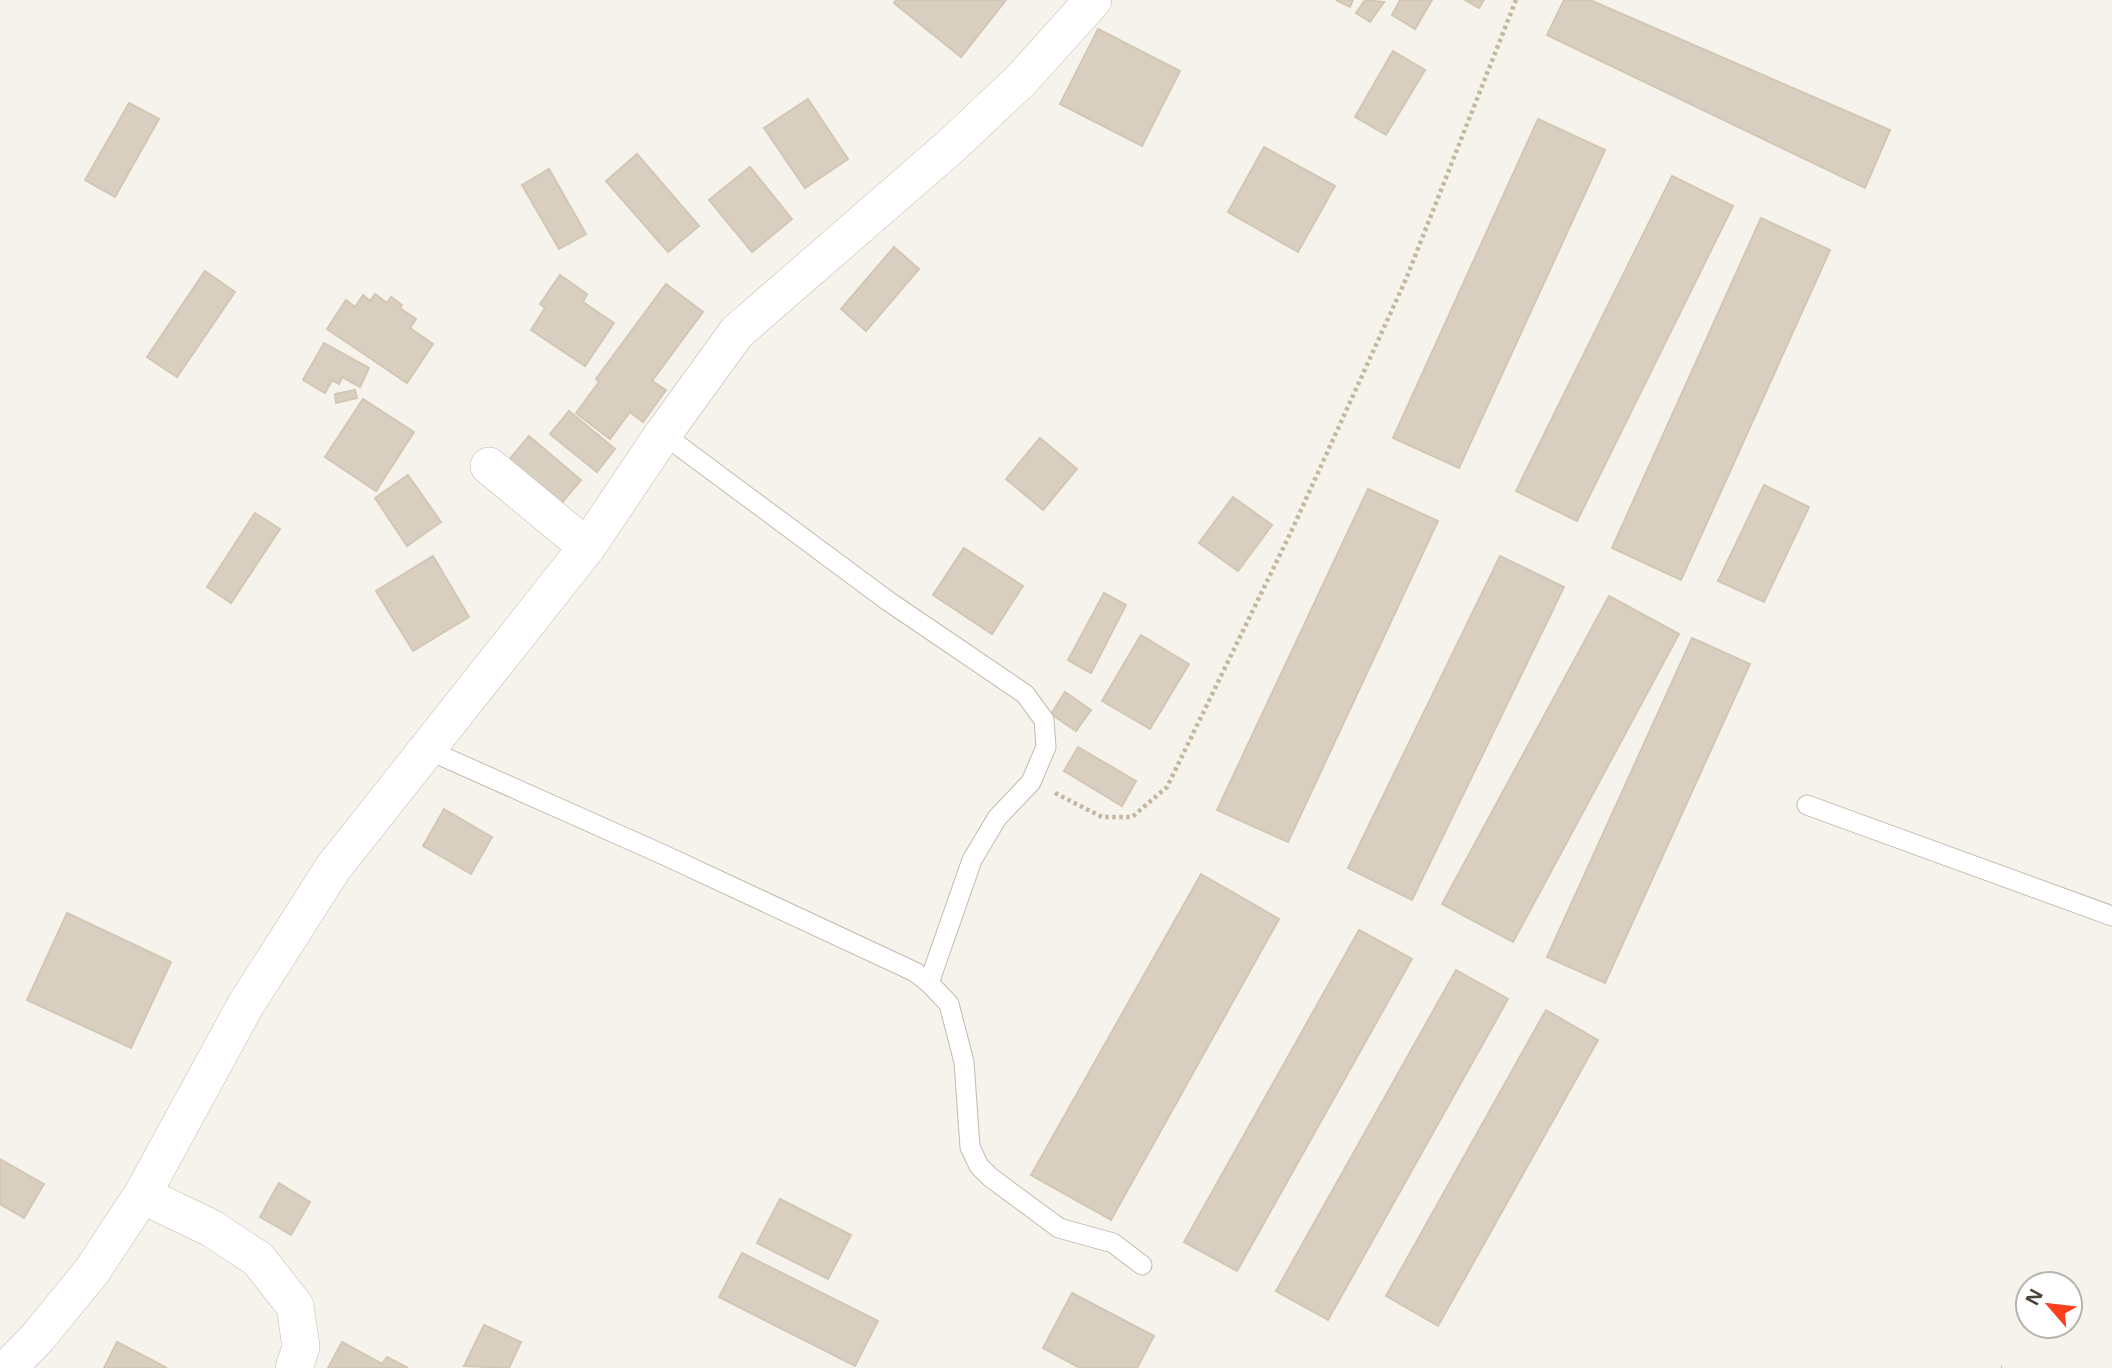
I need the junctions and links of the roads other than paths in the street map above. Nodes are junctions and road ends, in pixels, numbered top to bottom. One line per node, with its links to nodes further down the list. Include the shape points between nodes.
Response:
1 (1092, 0): 2 (street, via 1021,80 951,146 737,331)
2 (663, 434): 4 (street); 8 (lane, via 888,601 1025,694 1044,720 1046,747 1031,782 997,818 972,860)
3 (489, 466): 4 (street)
4 (587, 547): 5 (street)
5 (426, 749): 8 (lane, via 664,855 915,972); 9 (street, via 332,868 245,1006)
6 (1807, 805): 7 (lane)
7 (2112, 916)
8 (929, 983): 10 (lane, via 949,1004 959,1034 970,1147 979,1166 1059,1228 1113,1243)
9 (142, 1195): 11 (street, via 92,1271); 12 (street, via 211,1228 258,1259 295,1306 300,1347)
10 (1142, 1265)
11 (8, 1368)
12 (294, 1368)

